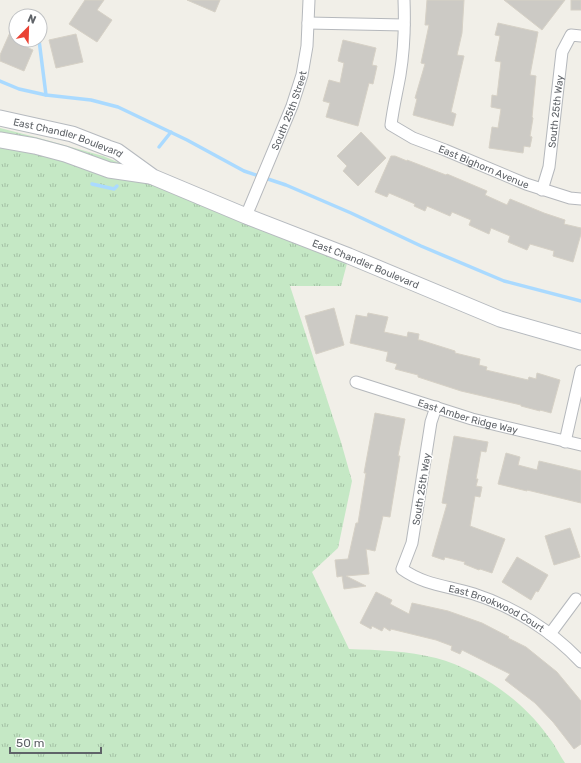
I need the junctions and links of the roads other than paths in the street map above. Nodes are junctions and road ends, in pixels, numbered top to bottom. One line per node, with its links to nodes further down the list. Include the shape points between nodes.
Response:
1 (309, 0): 3 (street, South 25th Street)
2 (404, 0): 4 (street)
3 (308, 22): 4 (street); 11 (street, South 25th Street, via 302,75 292,106)
4 (404, 25): 9 (street, East Bighorn Avenue, via 400,76 391,125 413,138)
5 (576, 35): 9 (street, South 25th Way, via 562,52 549,167)
6 (0, 118): 8 (main road, East Chandler Boulevard, via 72,134 117,151)
7 (0, 140): 8 (main road, East Chandler Boulevard, via 65,154 109,170)
8 (153, 177): 11 (main road, East Chandler Boulevard)
9 (542, 190): 10 (street, East Bighorn Avenue)
10 (581, 199)
11 (246, 216): 12 (main road, East Chandler Boulevard, via 500,319)
12 (581, 342)
13 (581, 371): 16 (street)
14 (356, 382): 15 (street, East Amber Ridge Way)
15 (436, 407): 16 (street, East Amber Ridge Way, via 472,419); 18 (street, South 25th Way, via 431,422 412,543)
16 (565, 442): 17 (street, East Amber Ridge Way)
17 (581, 446)
18 (402, 569): 20 (street, East Brookwood Court, via 423,581 474,594 507,607)
19 (576, 599): 20 (street)
20 (550, 634): 21 (street, East Brookwood Court)
21 (581, 662)

